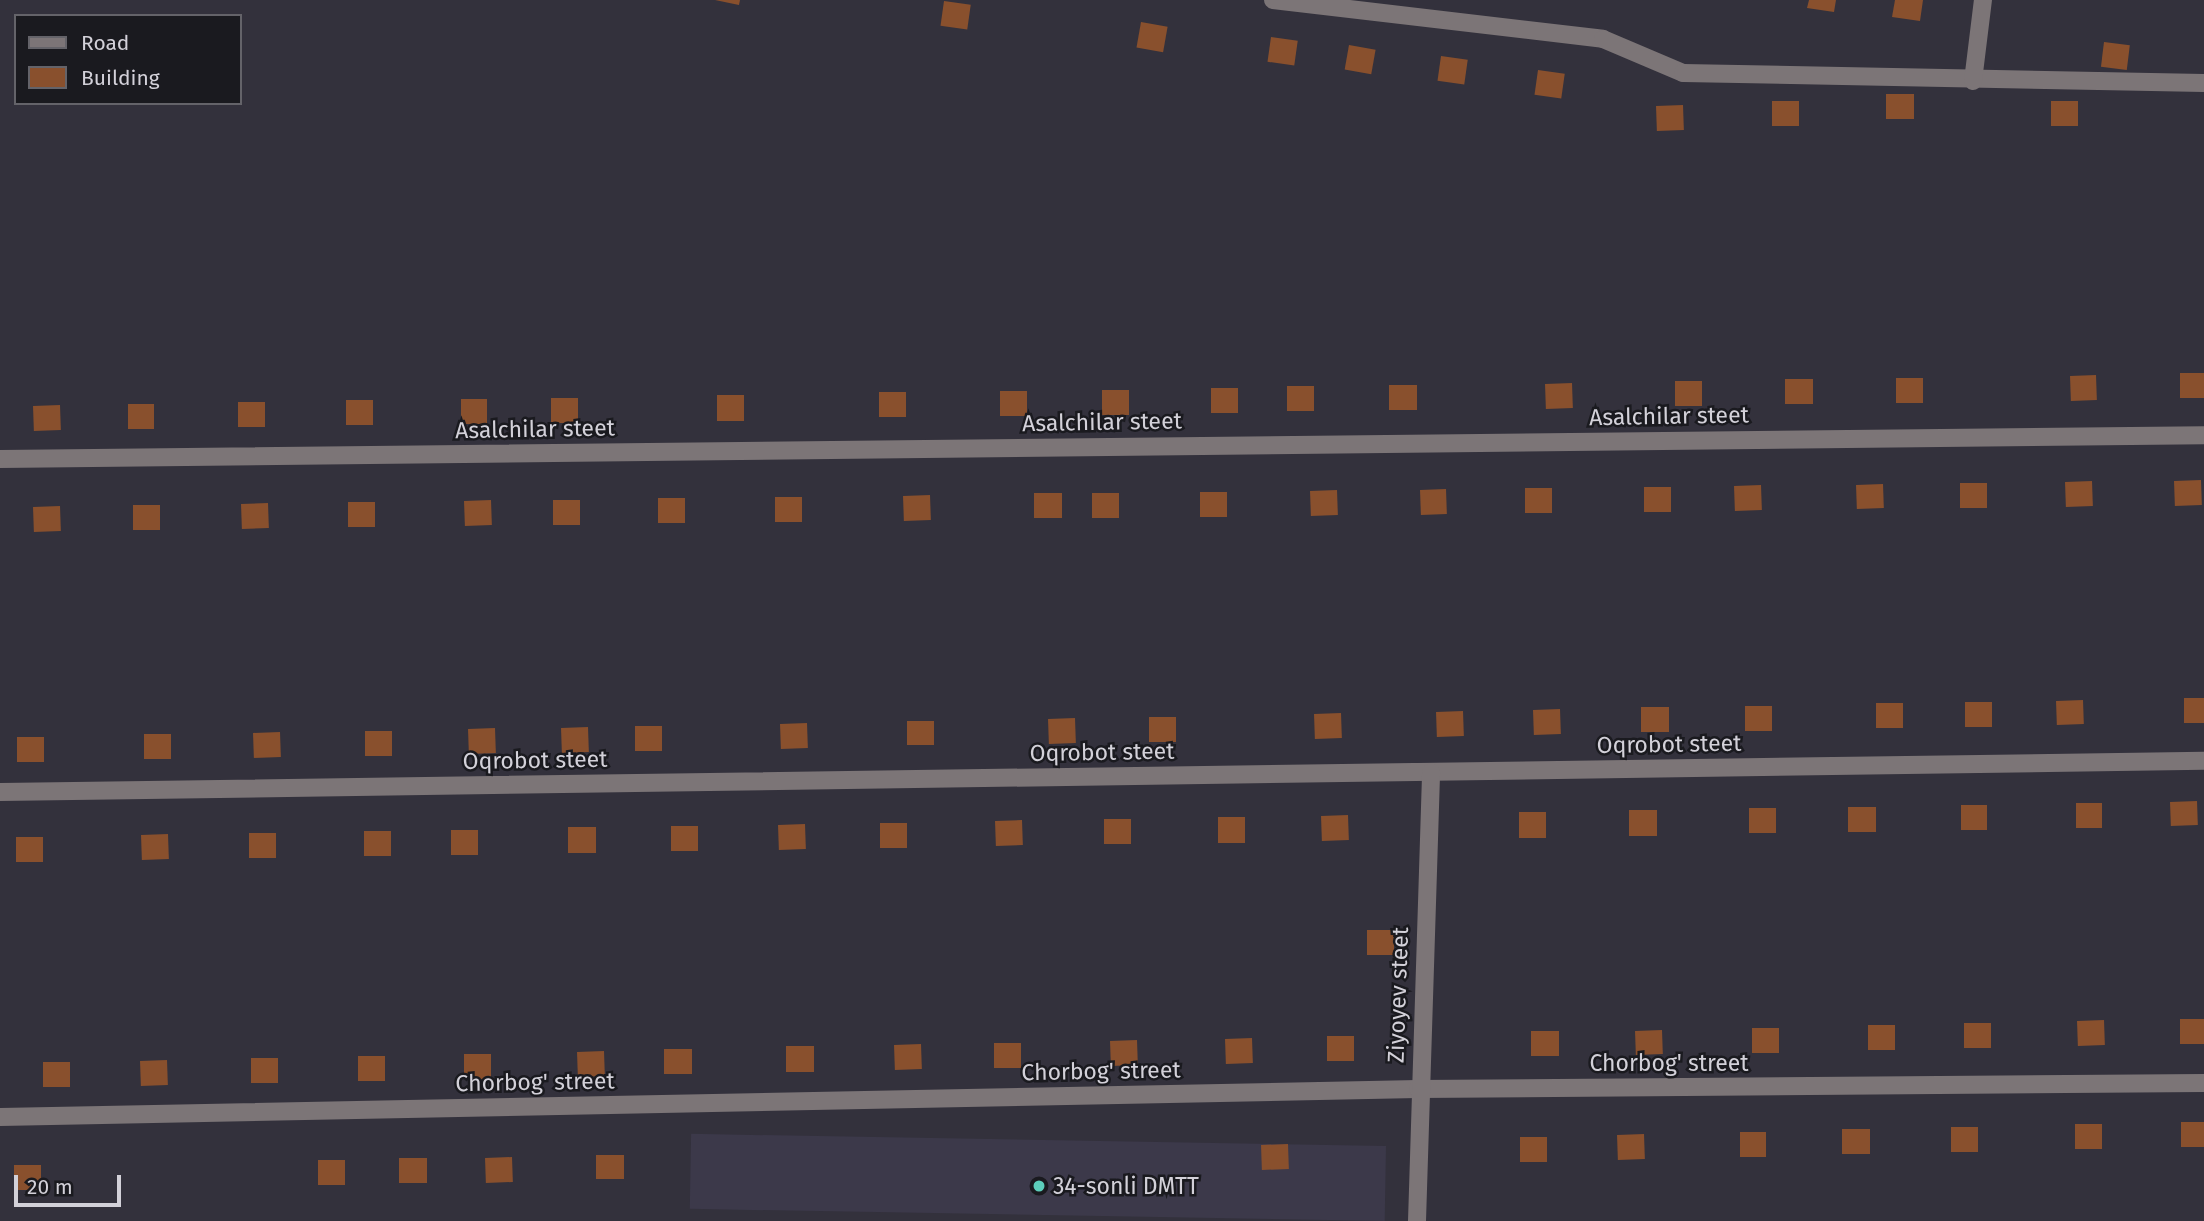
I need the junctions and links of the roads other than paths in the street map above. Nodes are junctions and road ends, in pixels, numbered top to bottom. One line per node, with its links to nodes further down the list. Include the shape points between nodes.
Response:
1 (1273, 0): 3 (street, via 1604,39 1683,73)
2 (1983, 0): 3 (street)
3 (1973, 80): 4 (street)
4 (2204, 83)
5 (2204, 435): 6 (street, Asalchilar steet)
6 (0, 459)
7 (2204, 761): 8 (street, Oqrobot steet)
8 (1431, 772): 9 (street, Oqrobot steet); 11 (street, Ziyoyev steet)
9 (0, 792)
10 (2204, 1083): 11 (street, Chorbog' street)
11 (1418, 1089): 12 (street, Chorbog' street); 13 (street, Ziyoyev steet)
12 (0, 1117)
13 (1418, 1221)

